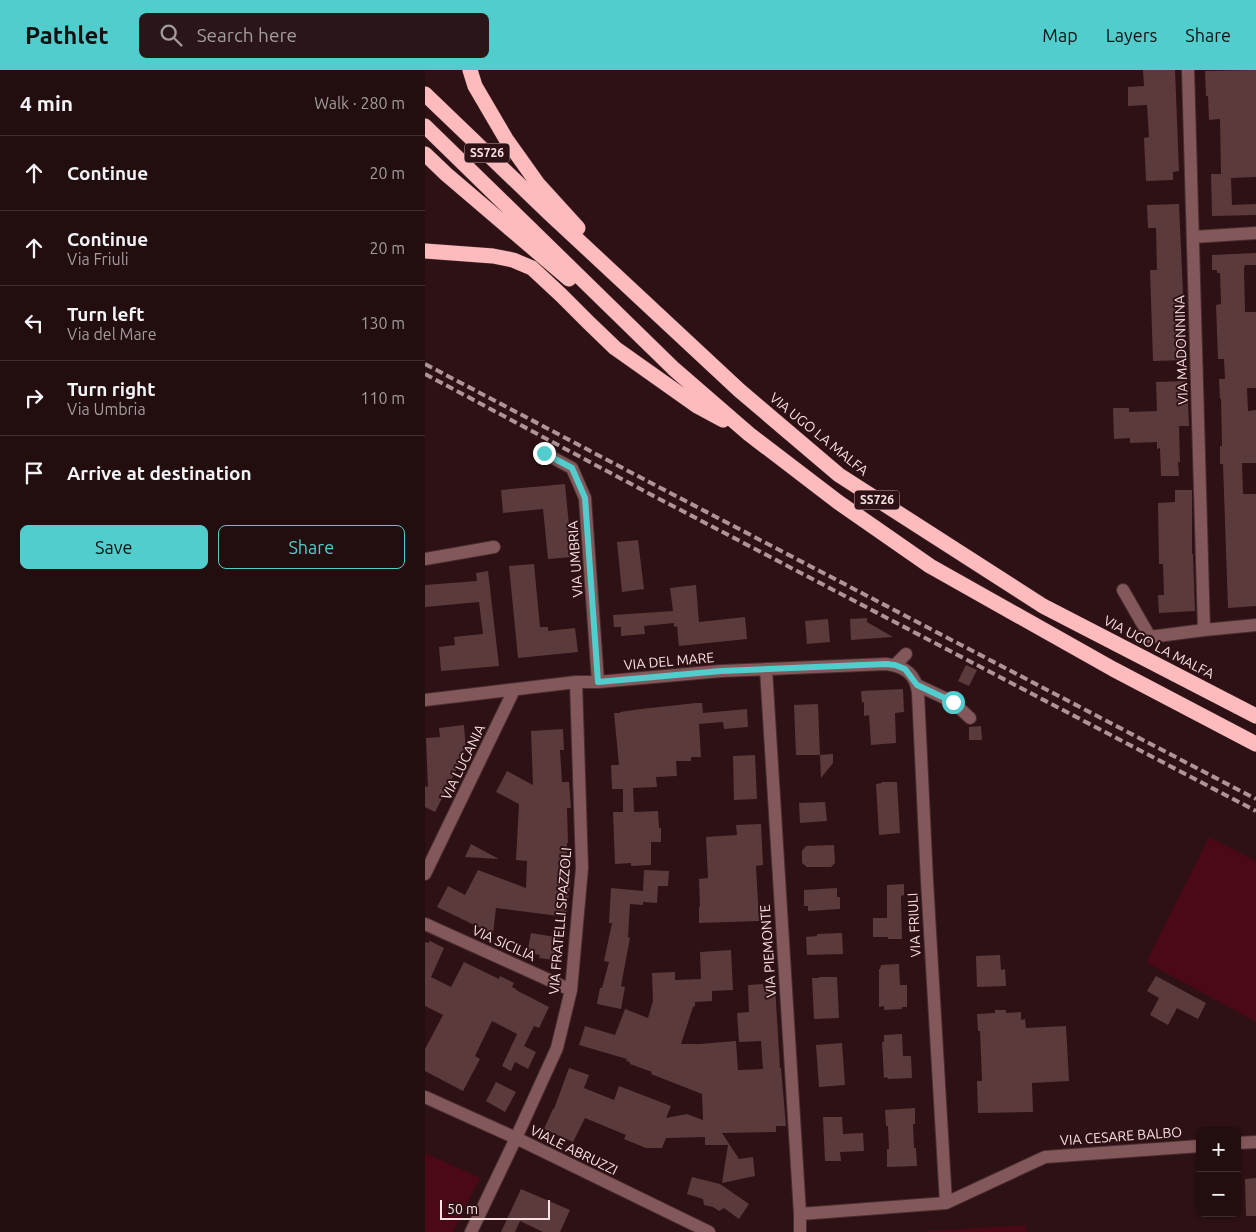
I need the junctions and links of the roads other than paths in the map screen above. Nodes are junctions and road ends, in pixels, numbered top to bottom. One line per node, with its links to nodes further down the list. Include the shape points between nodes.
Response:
1 (470, 70): 9 (highway, via 475,86 505,139 538,184)
2 (1188, 70): 7 (street, VIA MADONNINA)
3 (425, 94): 9 (highway, VIA UGO LA MALFA / SS726)
4 (425, 126): 10 (highway, SS726)
5 (425, 154): 10 (highway)
6 (1256, 233): 7 (street)
7 (1193, 237): 17 (street, VIA MADONNINA)
8 (425, 252): 11 (highway, via 493,256 532,268 615,348 697,406)
9 (643, 299): 26 (highway, VIA UGO LA MALFA / SS726, via 739,390 839,475 1043,606)
10 (674, 369): 11 (highway, SS726)
11 (749, 434): 28 (highway, SS726, via 930,566 1113,669)
12 (544, 453): 22 (street, VIA UMBRIA, via 572,468 585,498)
13 (494, 547): 14 (street)
14 (425, 559)
15 (1123, 590): 17 (street, via 1150,637)
16 (1256, 624): 17 (street)
17 (1204, 630)
18 (906, 654): 19 (street)
19 (891, 664): 20 (street, VIA DEL MARE); 23 (street, via 905,669)
20 (766, 669): 22 (street, VIA DEL MARE); 38 (street, VIA PIEMONTE)
21 (576, 682): 22 (street, VIA DEL MARE); 24 (street, VIA DEL MARE); 31 (street, VIA FRATELLI SPAZZOLI, via 582,868)
22 (598, 682)
23 (917, 685): 27 (street, via 953,702); 37 (street, VIA FRIULI)
24 (514, 690): 25 (street, VIA DEL MARE); 29 (street, VIA LUCANIA)
25 (425, 700)
26 (1256, 716)
27 (970, 718)
28 (1256, 744)
29 (425, 874)
30 (425, 924): 31 (street, VIA SICILIA)
31 (571, 990): 33 (street, VIA FRATELLI SPAZZOLI, via 557,1048)
32 (425, 1097): 33 (street, VIALE ABRUZZI)
33 (516, 1138): 39 (street, VIA FRATELLI SPAZZOLI); 40 (street, VIALE ABRUZZI)
34 (1256, 1142): 35 (street)
35 (1241, 1143)
36 (1196, 1146): 37 (street, VIA CESARE BALBO, via 1045,1157)
37 (945, 1203): 38 (street)
38 (800, 1214): 41 (street, VIA PIEMONTE)
39 (471, 1232)
40 (709, 1232)
41 (800, 1232)

